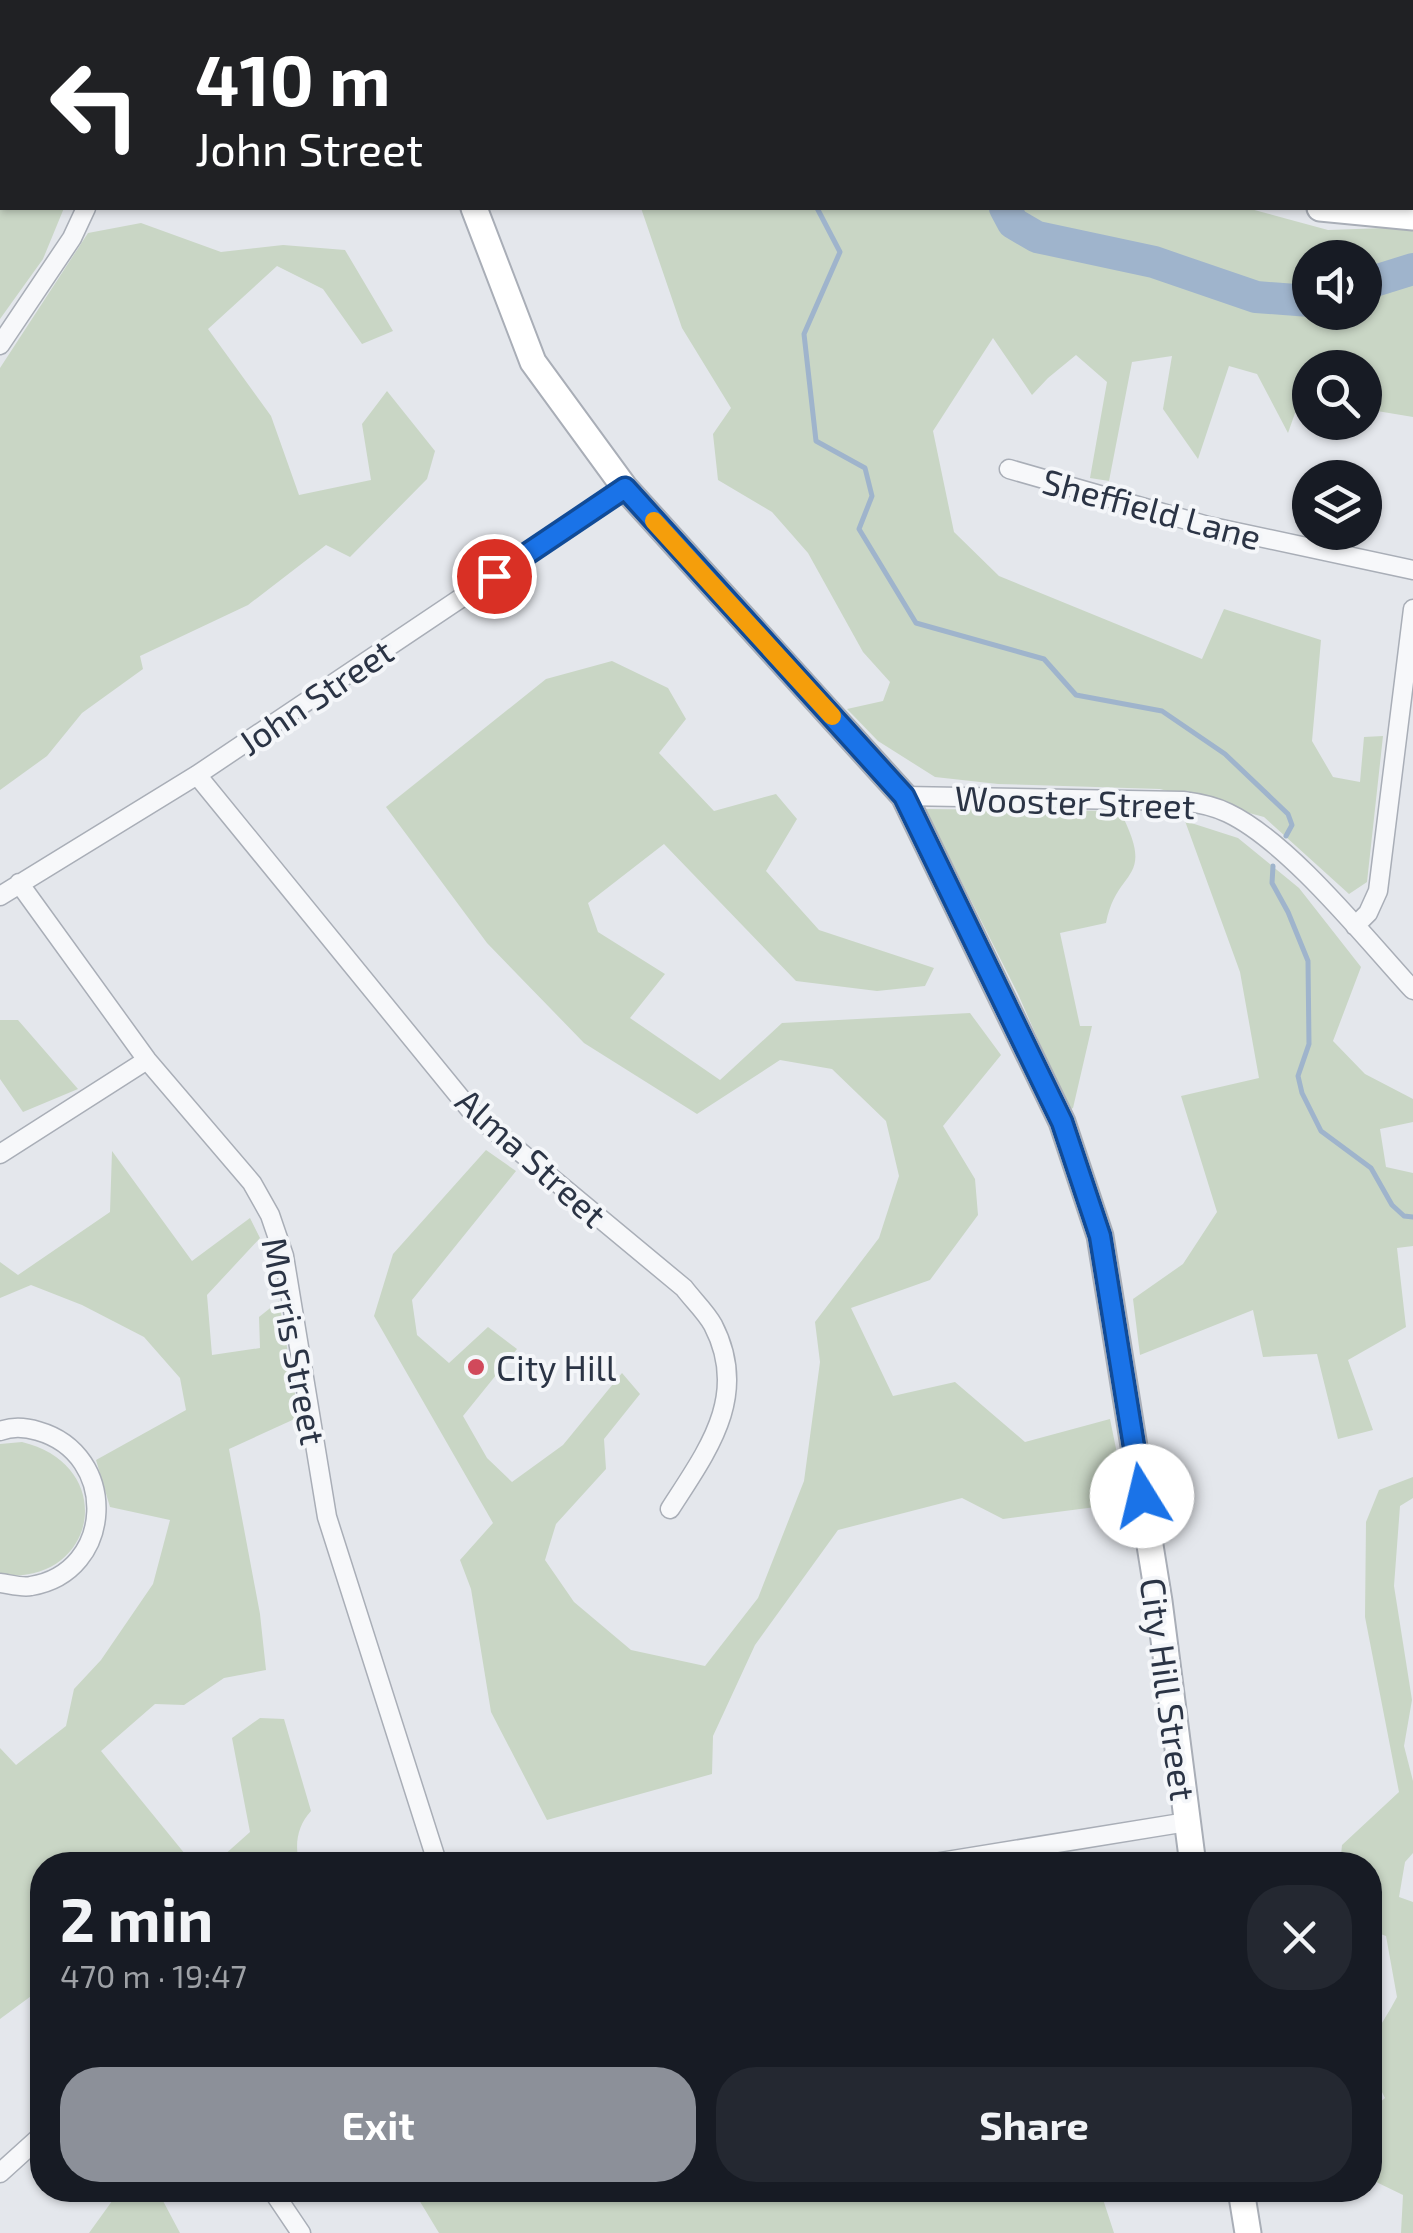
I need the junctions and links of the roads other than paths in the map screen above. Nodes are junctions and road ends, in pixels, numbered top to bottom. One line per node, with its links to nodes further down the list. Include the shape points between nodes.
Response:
1 (85, 210): 5 (street)
2 (475, 210): 7 (street, City Hill Street, via 533,362)
3 (1342, 210): 4 (street)
4 (1413, 217)
5 (0, 345)
6 (1008, 469): 8 (street, Sheffield Lane, via 1208,526)
7 (625, 488): 10 (street, John Street); 11 (street, City Hill Street)
8 (1413, 570)
9 (1413, 609): 14 (street, via 1378,891)
10 (198, 775): 12 (street, John Street); 19 (street, Alma Street, via 472,1112 684,1288 712,1323 724,1357 725,1412)
11 (904, 796): 14 (street, Wooster Street, via 1208,805 1268,840); 21 (street, City Hill Street, via 1062,1122 1100,1236)
12 (20, 883): 13 (street, John Street); 16 (street, Morris Street)
13 (0, 896)
14 (1355, 926): 15 (street, Wooster Street)
15 (1413, 990)
16 (148, 1060): 17 (street); 22 (street, Morris Street, via 252,1183 270,1215 284,1256 328,1517)
17 (0, 1154)
18 (0, 1431): 20 (street, via 26,1428 67,1444 86,1465 98,1506 84,1554 64,1573 30,1586)
19 (670, 1509)
20 (0, 1584)
21 (1187, 1822): 23 (street); 24 (street, City Hill Street)
22 (434, 1852)
23 (1002, 1852)
24 (1191, 1852)
25 (30, 2145): 26 (street)
26 (0, 2173)
27 (280, 2202): 29 (street)
28 (1244, 2202): 30 (street)
29 (301, 2233)
30 (1248, 2233)

